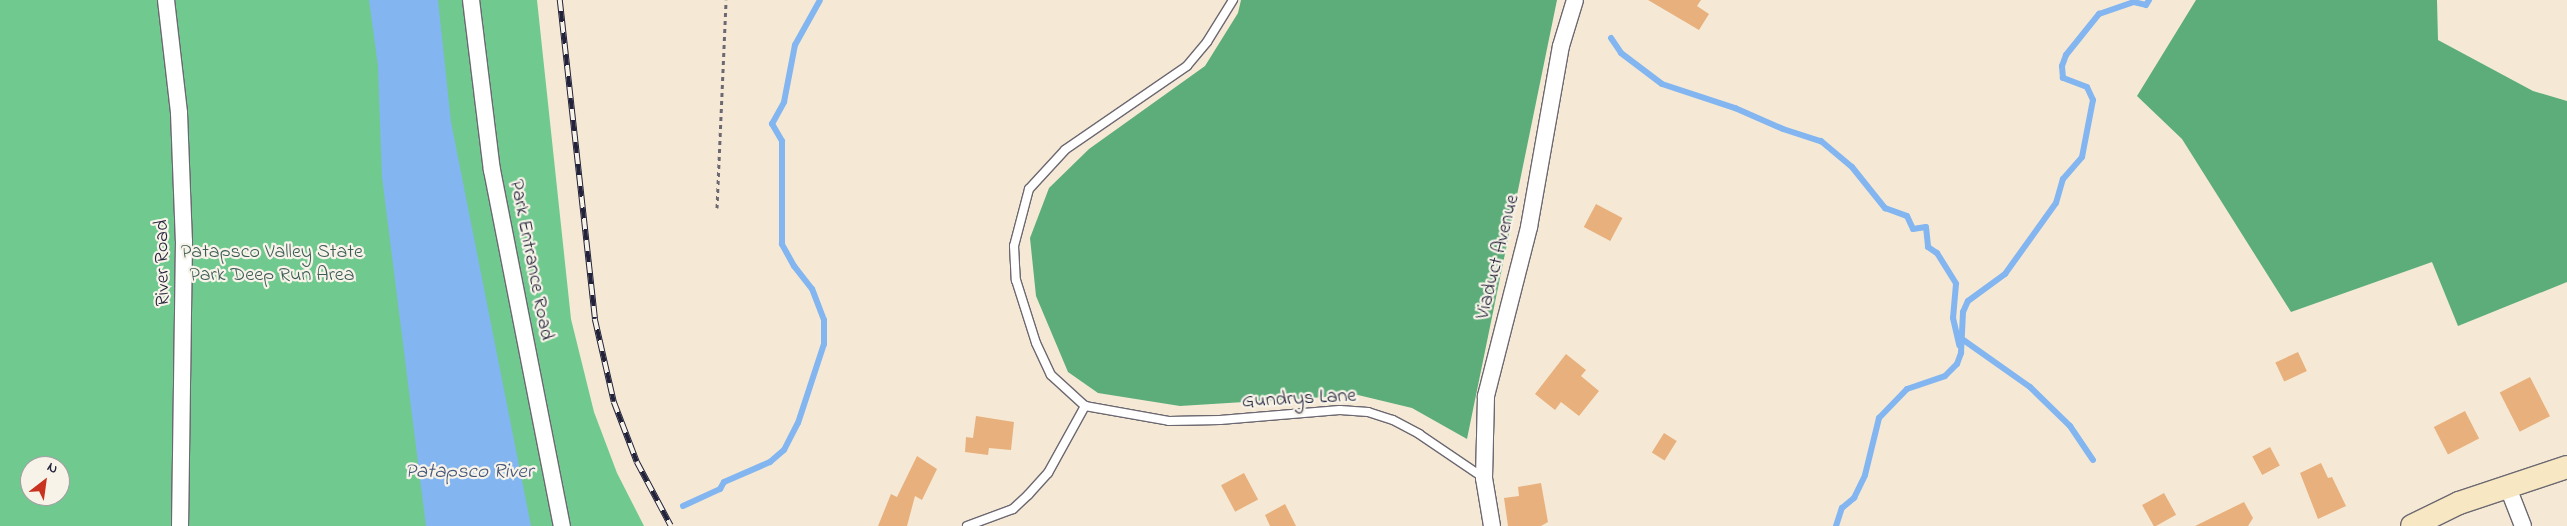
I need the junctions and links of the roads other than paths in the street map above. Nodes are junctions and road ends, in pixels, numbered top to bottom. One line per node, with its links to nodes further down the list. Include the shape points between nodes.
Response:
1 (166, 0): 9 (street, River Road, via 179,113 184,241)
2 (471, 0): 10 (street, Park Entrance Road, via 492,170)
3 (1233, 0): 5 (lane, Gundrys Lane, via 1207,42 1187,66 1065,150 1029,189 1020,212 1014,246 1022,308 1051,375)
4 (1575, 0): 7 (street, Viaduct Avenue, via 1561,46 1529,227 1486,396)
5 (1086, 406): 7 (lane, Gundrys Lane, via 1098,411 1169,421 1340,410 1368,412 1419,434); 11 (lane, via 1048,473 1028,495 1013,508)
6 (2567, 467): 8 (street)
7 (1484, 478): 12 (street, Viaduct Avenue)
8 (2508, 485): 13 (street); 14 (street)
9 (180, 526)
10 (562, 526)
11 (966, 526)
12 (1492, 526)
13 (2412, 526)
14 (2523, 526)

